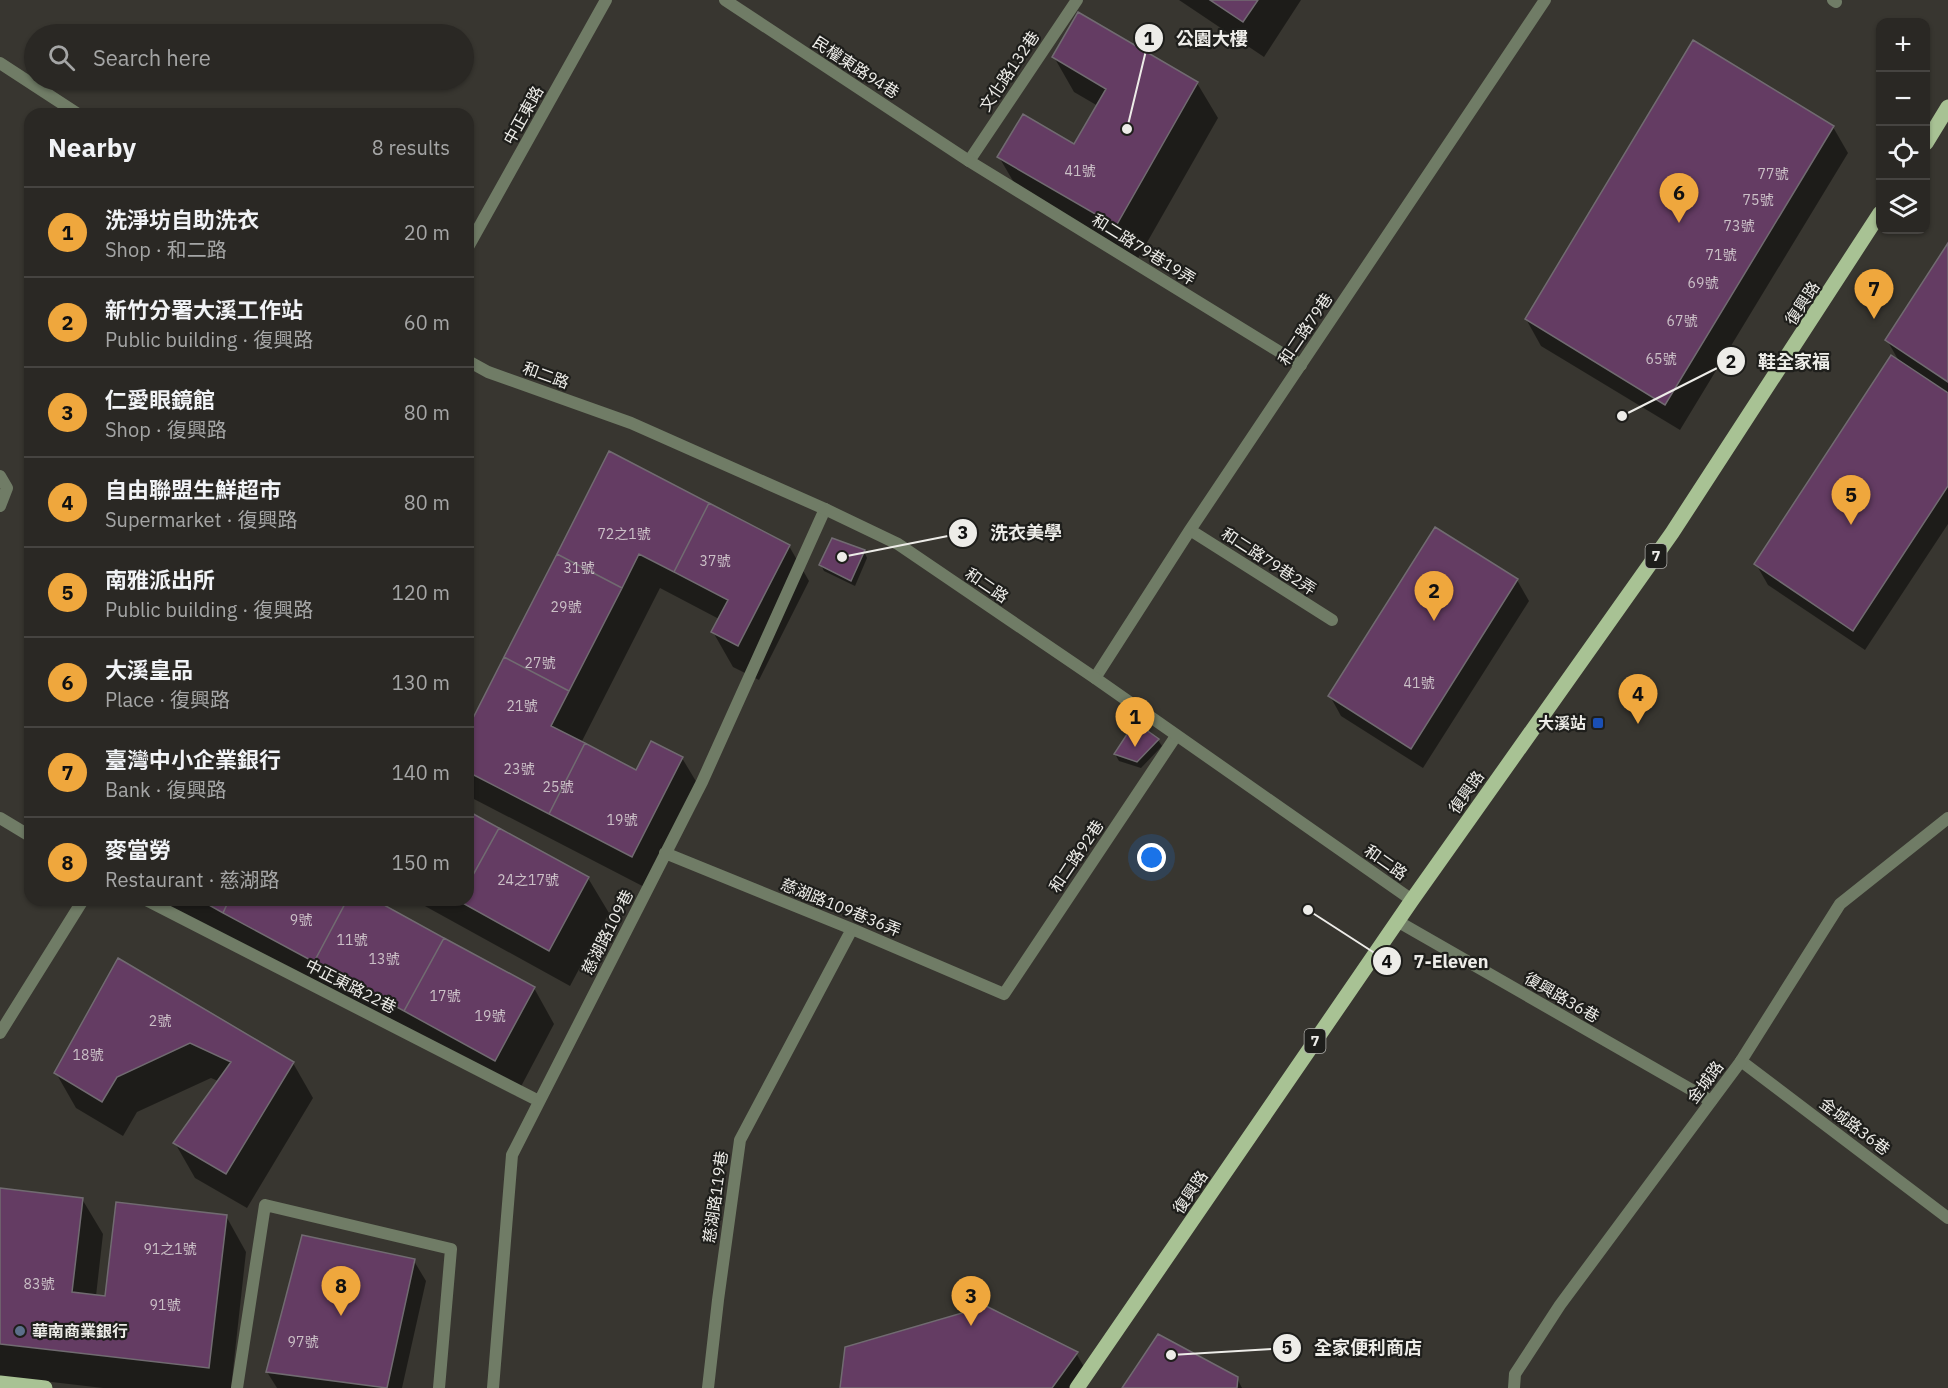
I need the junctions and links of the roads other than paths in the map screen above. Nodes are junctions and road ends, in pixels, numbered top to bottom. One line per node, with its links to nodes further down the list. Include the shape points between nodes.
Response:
1 (606, 0): 13 (street, 中正東路)
2 (725, 0): 11 (street, 民權東路94巷)
3 (1077, 0): 11 (street, 文化路132巷)
4 (1545, 0): 15 (street, 和二路79巷)
5 (0, 63): 6 (street)
6 (24, 79)
7 (41, 90): 9 (street)
8 (1948, 107): 10 (main road)
9 (69, 108)
10 (1930, 136)
11 (969, 161): 15 (street, 和二路79巷19弄)
12 (1876, 221): 27 (main road, 復興路 / 7, via 1672,533)
13 (474, 236)
14 (474, 364): 18 (street, 和二路, via 631,423)
15 (1301, 365): 19 (street, 和二路79巷)
16 (0, 476): 17 (street, via 7,488)
17 (0, 506)
18 (825, 509): 21 (street, 和二路, via 898,544); 26 (street, 慈湖路109巷, via 702,782)
19 (1190, 530): 20 (street, 和二路79巷2弄); 21 (street, 和二路79巷)
20 (1332, 620)
21 (1095, 678): 22 (street, 和二路)
22 (1176, 736): 27 (street, 和二路); 32 (street, 和二路92巷)
23 (0, 818): 25 (street)
24 (1948, 818): 34 (street, 金城路, via 1840,904)
25 (24, 832)
26 (665, 853): 31 (street, 慈湖路109巷36弄); 35 (street, 慈湖路109巷)
27 (1412, 900): 30 (main road, 復興路 / 7)
28 (79, 906): 33 (street)
29 (159, 906): 35 (street, 中正東路22巷)
30 (1397, 921): 36 (street, 復興路36巷); 44 (main road, 復興路 / 7)
31 (852, 929): 32 (street, 慈湖路109巷36弄); 43 (street, 慈湖路119巷, via 740,1140)
32 (1004, 994)
33 (0, 1033)
34 (1741, 1061): 36 (street, 金城路); 37 (street, 金城路36巷)
35 (540, 1101): 42 (street, 慈湖路109巷, via 512,1155)
36 (1711, 1101): 45 (street, 金城路, via 1560,1305 1515,1374)
37 (1948, 1218)
38 (0, 1383): 39 (main road)
39 (45, 1388)
40 (237, 1388): 41 (street, via 265,1205 452,1249)
41 (439, 1388)
42 (493, 1388)
43 (708, 1388)
44 (1077, 1388)
45 (1514, 1388)

